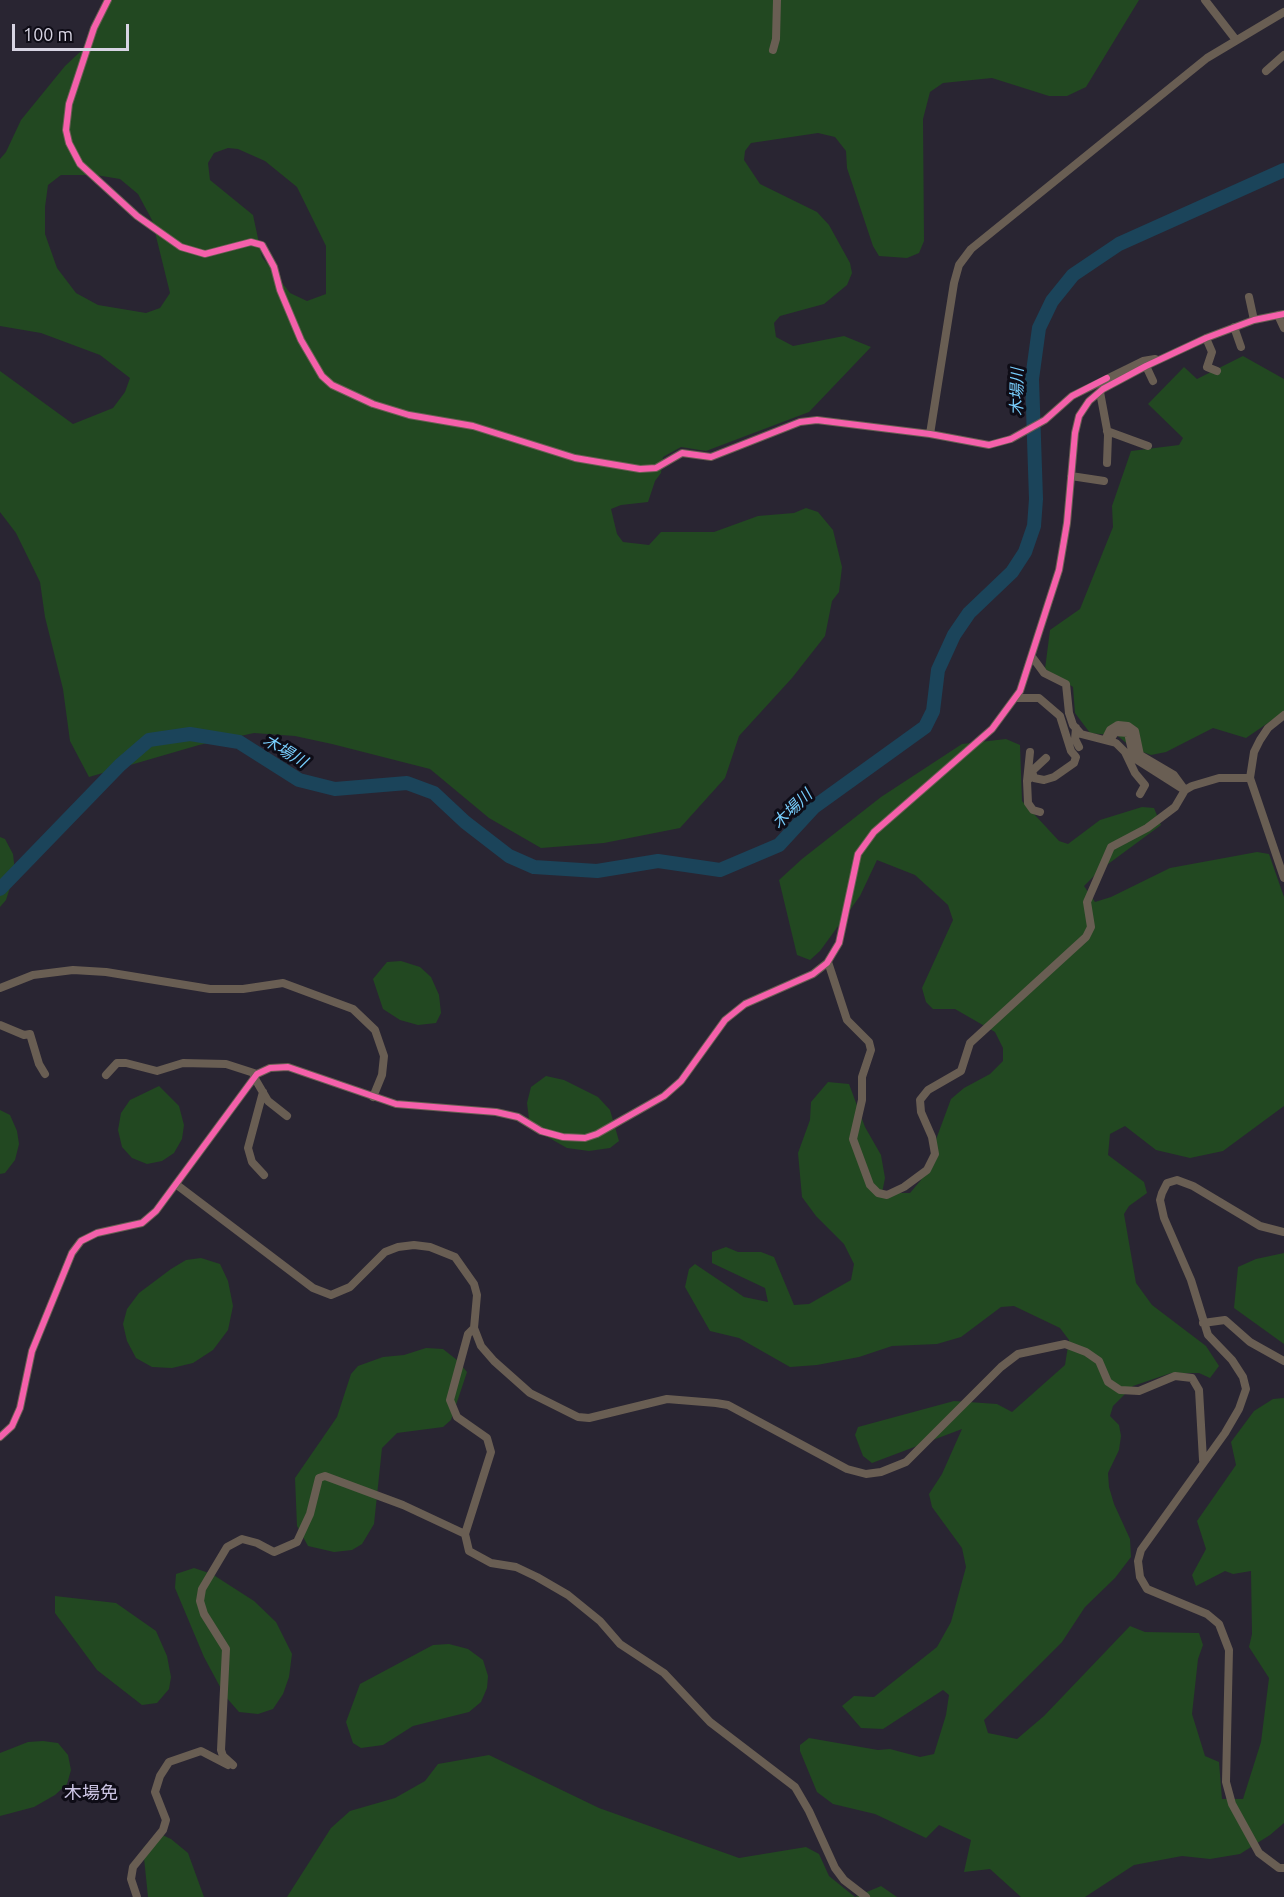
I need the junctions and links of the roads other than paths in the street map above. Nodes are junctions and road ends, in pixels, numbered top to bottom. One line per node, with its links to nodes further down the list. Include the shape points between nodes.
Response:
1 (108, 0): 22 (street, via 94,28 69,104 66,130 72,150 94,180 181,246 205,254 251,242 262,245 301,340 322,376 332,385 409,415 473,426 575,458 640,469 656,468 682,453 711,457 800,422 817,420)
2 (777, 0): 6 (street)
3 (1205, 0): 5 (street)
4 (1284, 12): 5 (street)
5 (1236, 40): 22 (street, via 1207,58 971,249 959,265)
6 (773, 50)
7 (1284, 55): 8 (street)
8 (1266, 71)
9 (1249, 297): 11 (street)
10 (1281, 315): 11 (street); 13 (street)
11 (1254, 320): 12 (street)
12 (1234, 327): 14 (street); 15 (street)
13 (1284, 328)
14 (1206, 338): 16 (street); 18 (street, via 1212,352 1207,367)
15 (1241, 347)
16 (1162, 358): 17 (street); 22 (street, via 1143,360 1072,396 1045,420 1011,439 989,445)
17 (1146, 366): 19 (street); 20 (street)
18 (1217, 371)
19 (1153, 381)
20 (1100, 392): 21 (street); 25 (street, via 1079,416)
21 (1107, 431): 23 (street); 24 (street)
22 (930, 434)
23 (1148, 446)
24 (1107, 463)
25 (1071, 476): 26 (street); 27 (street, via 1059,570)
26 (1104, 481)
27 (1033, 658): 28 (street); 30 (street, via 1044,673 1066,684)
28 (1016, 698): 31 (street, via 1039,698 1060,716); 42 (street, via 992,729 874,832 858,854 839,943)
29 (1284, 715): 37 (street, via 1260,740)
30 (1075, 726): 31 (street); 32 (street, via 1081,734); 33 (street, via 1074,739)
31 (1064, 729): 36 (street, via 1076,757 1074,763 1054,777)
32 (1107, 741): 38 (street, via 1110,730 1118,725 1136,731 1140,755 1174,775); 39 (street, via 1125,752 1145,785)
33 (1079, 747)
34 (1030, 752): 36 (street)
35 (1046, 758): 36 (street, via 1036,765)
36 (1030, 778): 40 (street, via 1028,803)
37 (1250, 778): 38 (street, via 1219,778); 41 (street)
38 (1185, 790): 42 (street, via 1166,814 1110,847 1087,902 1091,927 1086,938 970,1043 961,1071 928,1090 920,1100 935,1154 927,1170 887,1195 870,1185 853,1139 862,1100 862,1077 871,1050 869,1042 847,1020)
39 (1140, 794)
40 (1040, 812)
41 (1284, 878)
42 (828, 962): 49 (street, via 813,975 746,1004 725,1020 681,1081 664,1095 585,1138 541,1131 518,1117 496,1112 421,1108)
43 (0, 988): 49 (street, via 33,975 73,970 210,989 292,985 353,1009 375,1030 384,1056 382,1075)
44 (0, 1025): 45 (street, via 30,1034)
45 (45, 1074)
46 (106, 1075): 47 (street, via 117,1064 126,1062 157,1071 183,1063 226,1064)
47 (255, 1075): 48 (street); 49 (street, via 270,1068 288,1067); 52 (street)
48 (263, 1092): 50 (street); 51 (street, via 248,1148 252,1162)
49 (373, 1096)
50 (287, 1116)
51 (264, 1175)
52 (177, 1185): 55 (street, via 313,1288 331,1295 350,1287 385,1252 398,1247 430,1247 455,1257 477,1295); 57 (street, via 142,1223 97,1233 81,1241 72,1253 32,1352 20,1408 12,1426)
53 (1284, 1232): 54 (street, via 1260,1226 1192,1186 1177,1180 1167,1183 1160,1200 1164,1218 1191,1280)
54 (1203, 1323): 56 (street, via 1225,1320 1250,1342); 58 (street, via 1208,1335 1232,1360 1246,1389 1225,1433)
55 (474, 1328): 58 (street, via 481,1346 494,1361 530,1393 566,1413 589,1418 667,1399 728,1405 847,1469 866,1474 906,1462 1001,1366 1018,1354 1065,1344 1099,1361 1108,1382 1120,1390 1139,1391 1176,1376 1192,1378 1199,1390); 59 (street, via 468,1334 450,1400 457,1417 487,1438 490,1452)
56 (1284, 1361)
57 (0, 1437)
58 (1203, 1460): 60 (street, via 1141,1550 1140,1577 1147,1589 1207,1614 1220,1624 1229,1650 1226,1782 1232,1804 1259,1853)
59 (465, 1534): 61 (street, via 403,1505 325,1476 319,1478 310,1514 297,1542 274,1552 242,1539 227,1547 202,1589 200,1601 226,1649 221,1750 232,1765 201,1751 169,1762 155,1792 166,1820 163,1830 133,1867 131,1879); 62 (street, via 469,1551 516,1568 568,1595 600,1621 620,1644 664,1672 710,1722 795,1787 835,1868)
60 (1284, 1868)
61 (137, 1897)
62 (866, 1897)

